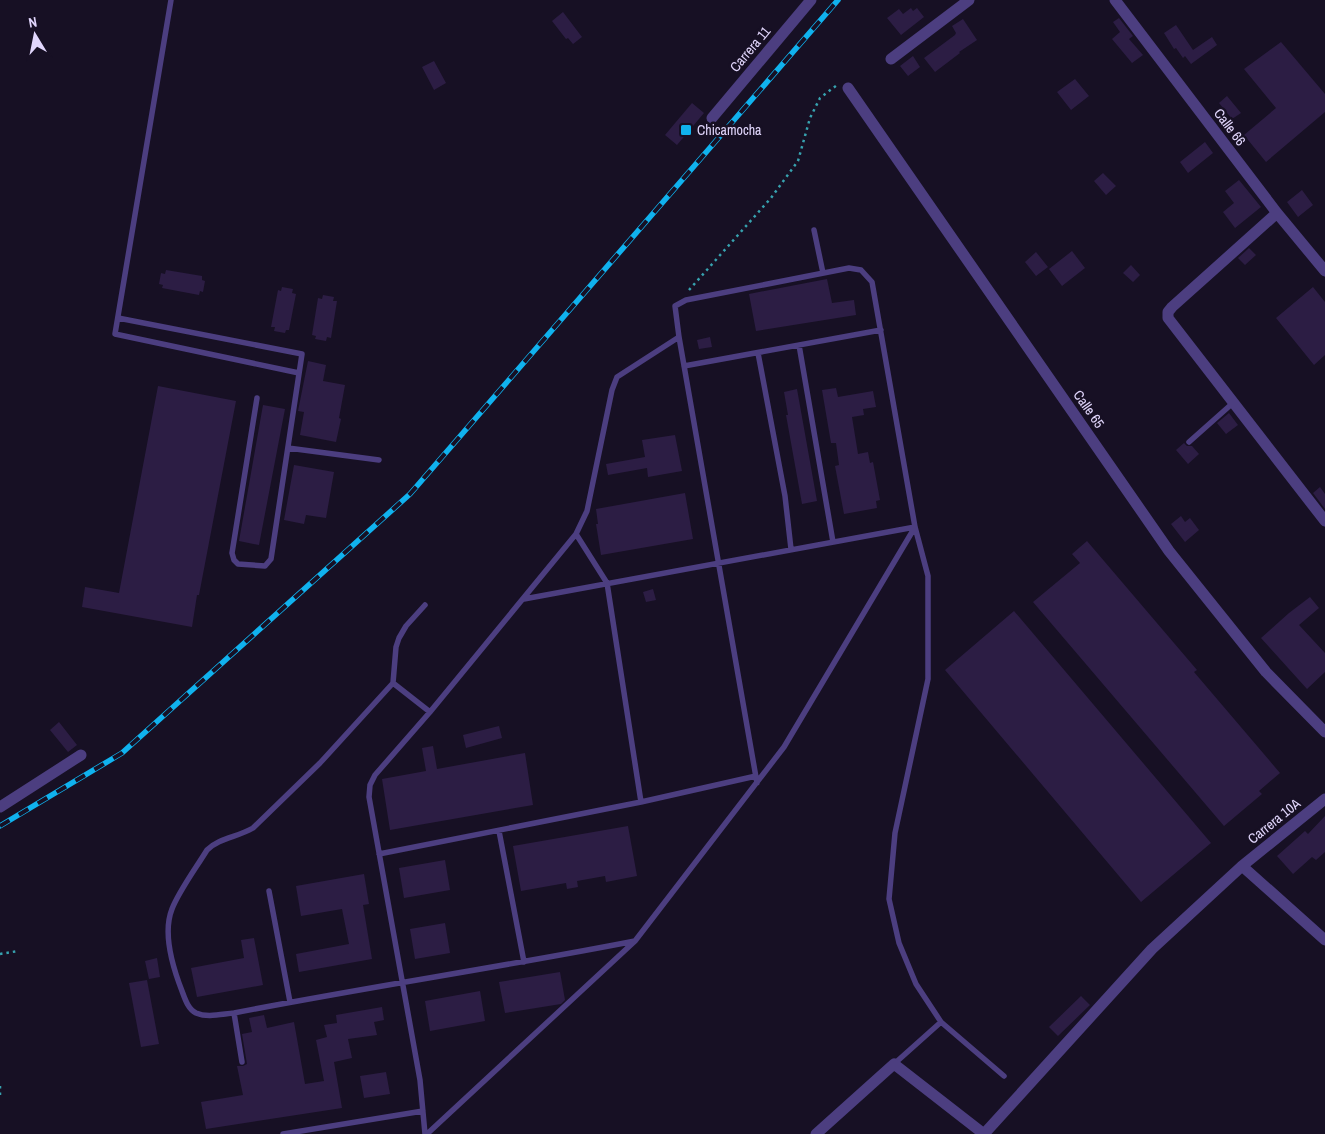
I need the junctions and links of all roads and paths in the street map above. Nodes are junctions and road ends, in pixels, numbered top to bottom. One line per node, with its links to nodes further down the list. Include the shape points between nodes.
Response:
1 (172, 0): 13 (lane)
2 (812, 0): 7 (street, Carrera 11)
3 (969, 0): 5 (street)
4 (1115, 0): 8 (street, Calle 66)
5 (891, 59)
6 (848, 88): 12 (path, via 842,84 836,86 820,98 810,118 798,161 771,198); 36 (street, Calle 65, via 1169,551 1266,672)
7 (712, 118)
8 (1277, 213): 10 (street, Calle 66); 21 (street, via 1168,312 1171,324)
9 (814, 230): 11 (lane)
10 (1325, 271)
11 (823, 273): 12 (lane, via 686,300); 14 (lane, via 848,268 861,270 872,282)
12 (675, 306): 15 (lane)
13 (118, 318): 19 (lane, via 115,334); 19 (lane, via 302,354)
14 (882, 330): 16 (lane); 26 (lane)
15 (678, 337): 18 (lane); 27 (lane, via 617,377 587,512)
16 (799, 345): 17 (lane); 28 (lane)
17 (758, 353): 18 (lane); 29 (lane, via 785,496)
18 (684, 366): 30 (lane)
19 (299, 372): 23 (lane)
20 (256, 398): 23 (lane, via 232,553 238,564 265,566 271,559)
21 (1234, 402): 22 (lane); 25 (street)
22 (1189, 442)
23 (288, 448): 24 (lane)
24 (379, 460)
25 (1325, 521)
26 (915, 527): 28 (lane); 39 (lane, via 784,747); 55 (lane, via 928,576 928,680 895,833 889,899 899,943 916,984)
27 (576, 534): 31 (lane); 32 (lane)
28 (833, 542): 29 (lane)
29 (791, 549): 30 (lane)
30 (719, 563): 31 (lane); 38 (lane)
31 (607, 583): 32 (lane); 41 (lane)
32 (523, 599): 35 (lane)
33 (425, 605): 34 (lane, via 399,638)
34 (393, 683): 35 (lane); 54 (lane, via 320,763 253,828 207,850 171,910 169,950 189,1008 208,1016)
35 (430, 712): 44 (lane, via 370,785 369,797)
36 (1325, 732)
37 (81, 755): 42 (street)
38 (756, 776): 39 (lane); 41 (lane)
39 (757, 783): 48 (lane)
40 (1325, 799): 45 (street, Carrera 10A)
41 (641, 802): 43 (lane)
42 (0, 806)
43 (499, 831): 44 (lane); 51 (lane)
44 (379, 854): 52 (lane)
45 (1242, 866): 47 (street); 57 (street, Carrera 10A, via 1152,950 984,1134)
46 (269, 891): 53 (lane)
47 (1325, 940)
48 (635, 941): 51 (lane); 63 (lane)
49 (18, 951): 50 (path)
50 (0, 954)
51 (524, 962): 52 (lane)
52 (402, 982): 53 (lane); 61 (lane)
53 (290, 1002): 54 (lane)
54 (234, 1013): 56 (lane)
55 (941, 1022): 57 (lane); 58 (lane)
56 (242, 1062)
57 (894, 1064): 64 (street)
58 (1004, 1076)
59 (0, 1086): 60 (path)
60 (0, 1096)
61 (423, 1111): 62 (lane); 63 (lane)
62 (283, 1134)
63 (426, 1134)
64 (816, 1134)

